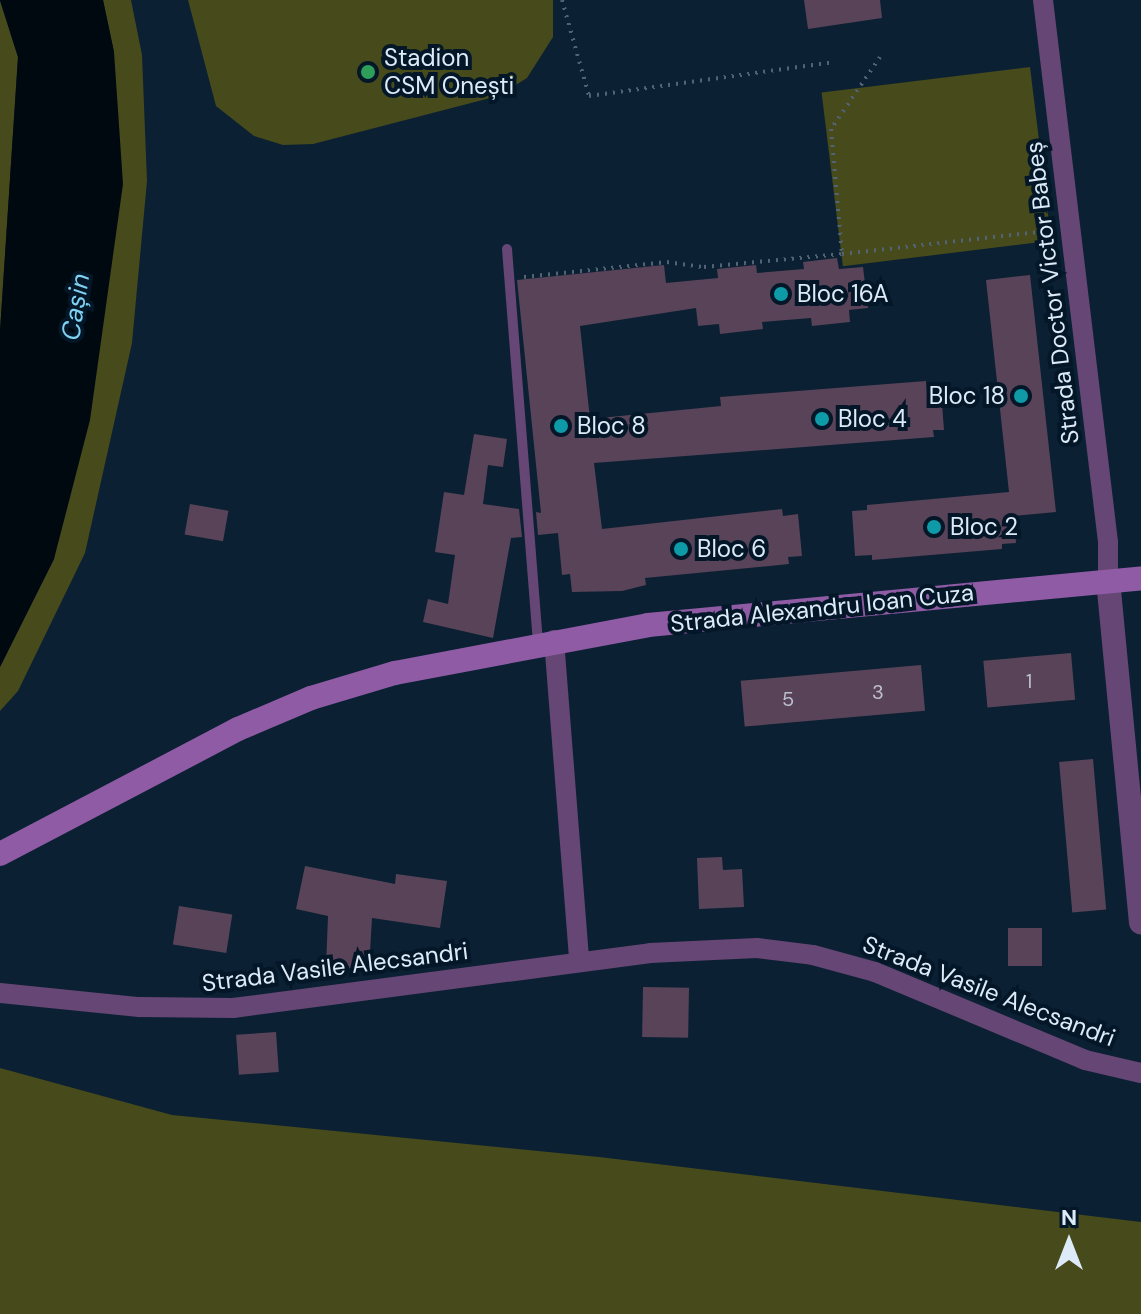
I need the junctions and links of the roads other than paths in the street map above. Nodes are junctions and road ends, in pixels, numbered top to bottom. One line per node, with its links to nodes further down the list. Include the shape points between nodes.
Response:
1 (1043, 0): 4 (street, Strada Doctor Victor Babeș, via 1108,542)
2 (507, 249): 5 (lane)
3 (1141, 578): 4 (main road, Strada Alexandru Ioan Cuza)
4 (1108, 580): 5 (main road, Strada Alexandru Ioan Cuza, via 706,619); 7 (street)
5 (546, 642): 6 (main road, Strada Alexandru Ioan Cuza, via 395,673 311,698 238,729); 8 (street)
6 (0, 854)
7 (1141, 922)
8 (579, 961): 9 (street, Strada Vasile Alecsandri, via 233,1008 153,1008); 10 (street, Strada Vasile Alecsandri, via 713,948 813,955 889,977 1085,1060)
9 (0, 993)
10 (1141, 1073)

